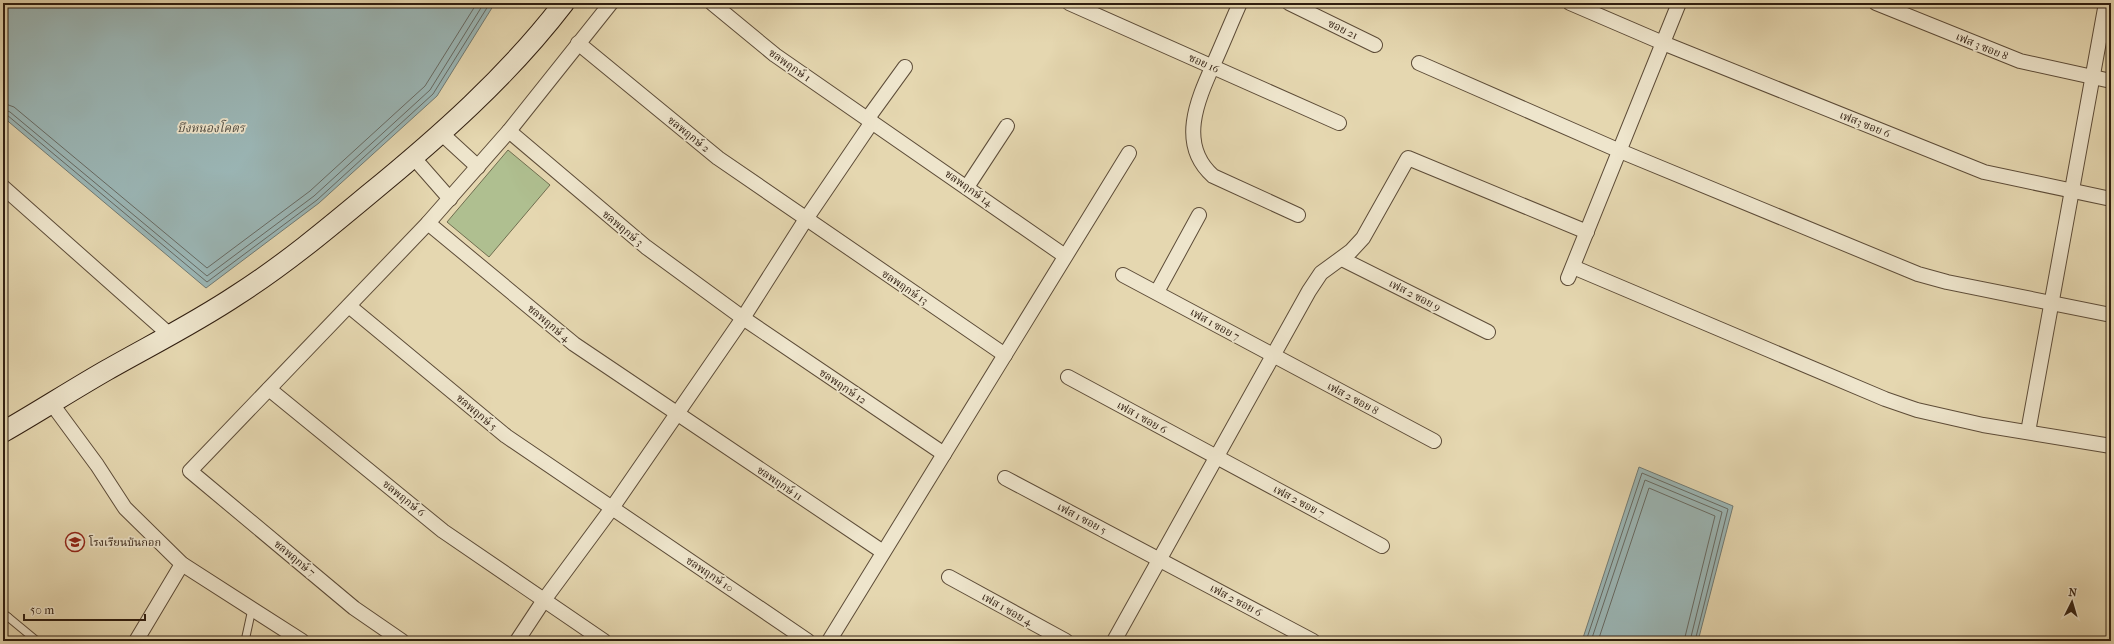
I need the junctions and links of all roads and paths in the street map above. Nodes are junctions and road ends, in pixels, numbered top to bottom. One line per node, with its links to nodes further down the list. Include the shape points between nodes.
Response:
1 (564, 3): 23 (street, via 510,66)
2 (611, 3): 11 (street)
3 (712, 3): 19 (street, ชลพฤกษ์ 1, via 775,55)
4 (1240, 3): 16 (street)
5 (1288, 3): 13 (street, ซอย 21)
6 (1570, 3): 12 (street, เฟส3 ซอย 6)
7 (1679, 3): 12 (street)
8 (1876, 3): 17 (street, เฟส 3 ซอย 8, via 2020,61)
9 (2106, 3): 17 (street)
10 (1069, 4): 16 (street, ซอย 16)
11 (578, 43): 22 (street); 35 (street, ชลพฤกษ์ 2, via 718,158)
12 (1663, 43): 24 (street); 30 (street, เฟส3 ซอย 6, via 1984,172)
13 (1375, 45)
14 (1419, 63): 24 (street)
15 (905, 67): 19 (street)
16 (1212, 67): 20 (street, ซอย 16); 34 (street, via 1198,98 1193,132 1198,157 1204,168 1213,176)
17 (2093, 78): 18 (street, เฟส 3 ซอย 8); 30 (street)
18 (2111, 81)
19 (870, 120): 29 (street, ชลพฤกษ์ 14); 35 (street)
20 (1339, 123)
21 (1007, 126): 29 (street)
22 (509, 131): 27 (street); 45 (street, ชลพฤกษ์ 3, via 646,247)
23 (441, 133): 26 (street); 27 (street)
24 (1620, 151): 37 (street); 42 (street, via 1918,274)
25 (1128, 153): 38 (street)
26 (414, 158): 31 (street); 47 (street, via 301,250 238,295)
27 (478, 167): 31 (street)
28 (3, 187): 47 (street)
29 (967, 187): 38 (street, ชลพฤกษ์ 14)
30 (2072, 190): 32 (street, เฟส3 ซอย 6); 42 (street)
31 (450, 198): 36 (street)
32 (2111, 199)
33 (1199, 215): 41 (street)
34 (1298, 215)
35 (806, 219): 45 (street); 48 (street, ชลพฤกษ์ 13)
36 (428, 223): 43 (street); 53 (street, ชลพฤกษ์ 4, via 574,344)
37 (1587, 232): 39 (street, via 1408,158 1367,232); 55 (street, via 1571,272 1885,399 1932,413)
38 (1065, 256): 48 (street)
39 (1342, 258): 46 (street, เฟส 2 ซอย 9); 49 (street, via 1318,277)
40 (1123, 275): 41 (street, เฟส 1 ซอย 7)
41 (1157, 292): 49 (street, เฟส 1 ซอย 7)
42 (2052, 302): 44 (street); 55 (street)
43 (349, 306): 51 (street); 61 (street, ชลพฤกษ์ 5, via 506,436)
44 (2111, 315)
45 (743, 318): 53 (street); 58 (street, ชลพฤกษ์ 12)
46 (1488, 332)
47 (171, 336): 52 (street)
48 (1005, 355): 58 (street)
49 (1272, 355): 56 (street, เฟส 2 ซอย 8); 59 (street)
50 (1068, 377): 59 (street, เฟส 1 ซอย 6)
51 (269, 389): 67 (street, ชลพฤกษ์ 6, via 443,530); 74 (street, ชลพฤกษ์ 7, via 190,471 354,608)
52 (52, 404): 54 (street); 65 (street, via 125,508)
53 (678, 413): 61 (street); 63 (street, ชลพฤกษ์ 11)
54 (3, 432)
55 (2028, 432): 57 (street)
56 (1434, 441)
57 (2111, 446)
58 (944, 454): 63 (street)
59 (1216, 457): 62 (street, เฟส 2 ซอย 7); 64 (street)
60 (1005, 478): 64 (street, เฟส 1 ซอย 5)
61 (612, 508): 67 (street); 77 (street, ชลพฤกษ์ 10)
62 (1382, 546)
63 (884, 552): 78 (street)
64 (1160, 559): 80 (street); 81 (street, เฟส 2 ซอย 6)
65 (182, 564): 68 (street); 71 (street)
66 (949, 577): 79 (street, เฟส 1 ซอย 4)
67 (544, 600): 75 (street); 76 (street, ชลพฤกษ์ 6)
68 (252, 609): 72 (lane); 73 (street)
69 (5, 617): 70 (lane)
70 (37, 641)
71 (136, 641)
72 (245, 641)
73 (302, 641)
74 (402, 641)
75 (518, 641)
76 (604, 641)
77 (808, 641)
78 (829, 641)
79 (1066, 641)
80 (1114, 641)
81 (1313, 641)

